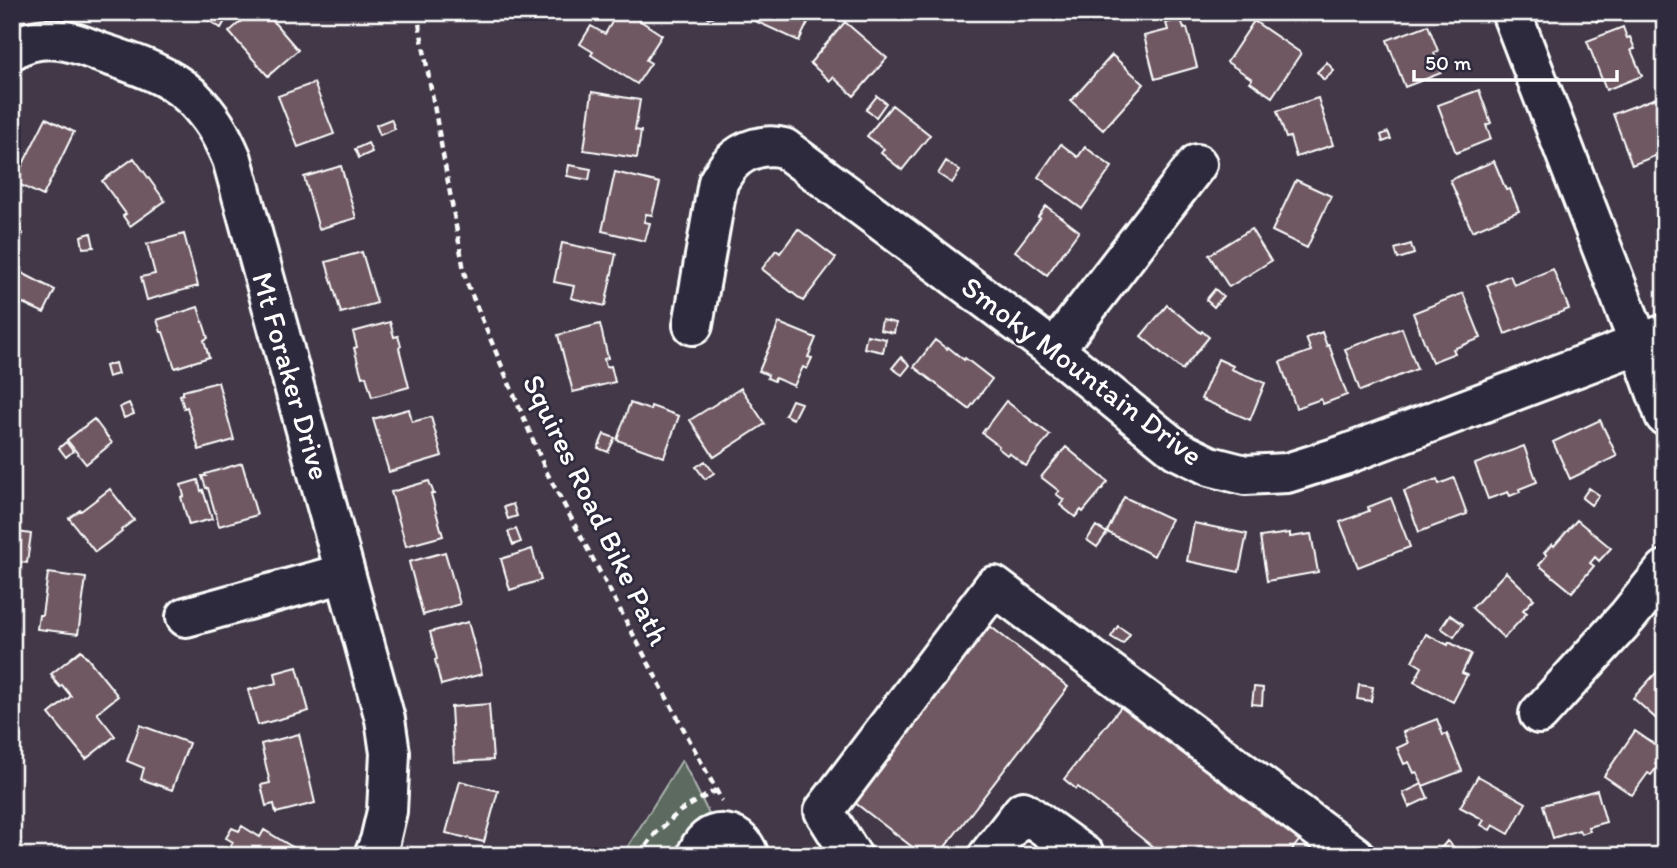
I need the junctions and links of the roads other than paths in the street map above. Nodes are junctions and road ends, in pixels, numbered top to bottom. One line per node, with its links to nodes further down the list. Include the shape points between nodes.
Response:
1 (1511, 12): 5 (street)
2 (12, 50): 9 (street, Mt Foraker Drive, via 31,41 58,40 142,67 189,95 221,133 232,159)
3 (1197, 164): 6 (street)
4 (694, 325): 6 (street, Smoky Mountain Drive, via 718,182 731,162 760,146 776,145)
5 (1652, 339): 6 (street, Smoky Mountain Drive, via 1344,456 1287,473 1244,475 1177,450); 7 (street)
6 (1054, 350)
7 (1665, 416)
8 (1665, 570): 11 (street)
9 (345, 573): 10 (street); 14 (street, Mt Foraker Drive, via 390,753 387,811)
10 (186, 617)
11 (1539, 714)
12 (1331, 849): 16 (street, via 994,586 824,811)
13 (748, 853): 15 (street, via 740,840 717,834 703,843)
14 (374, 856)
15 (697, 856)
16 (852, 856)
17 (988, 856): 18 (street, via 1023,811)
18 (1085, 856)

